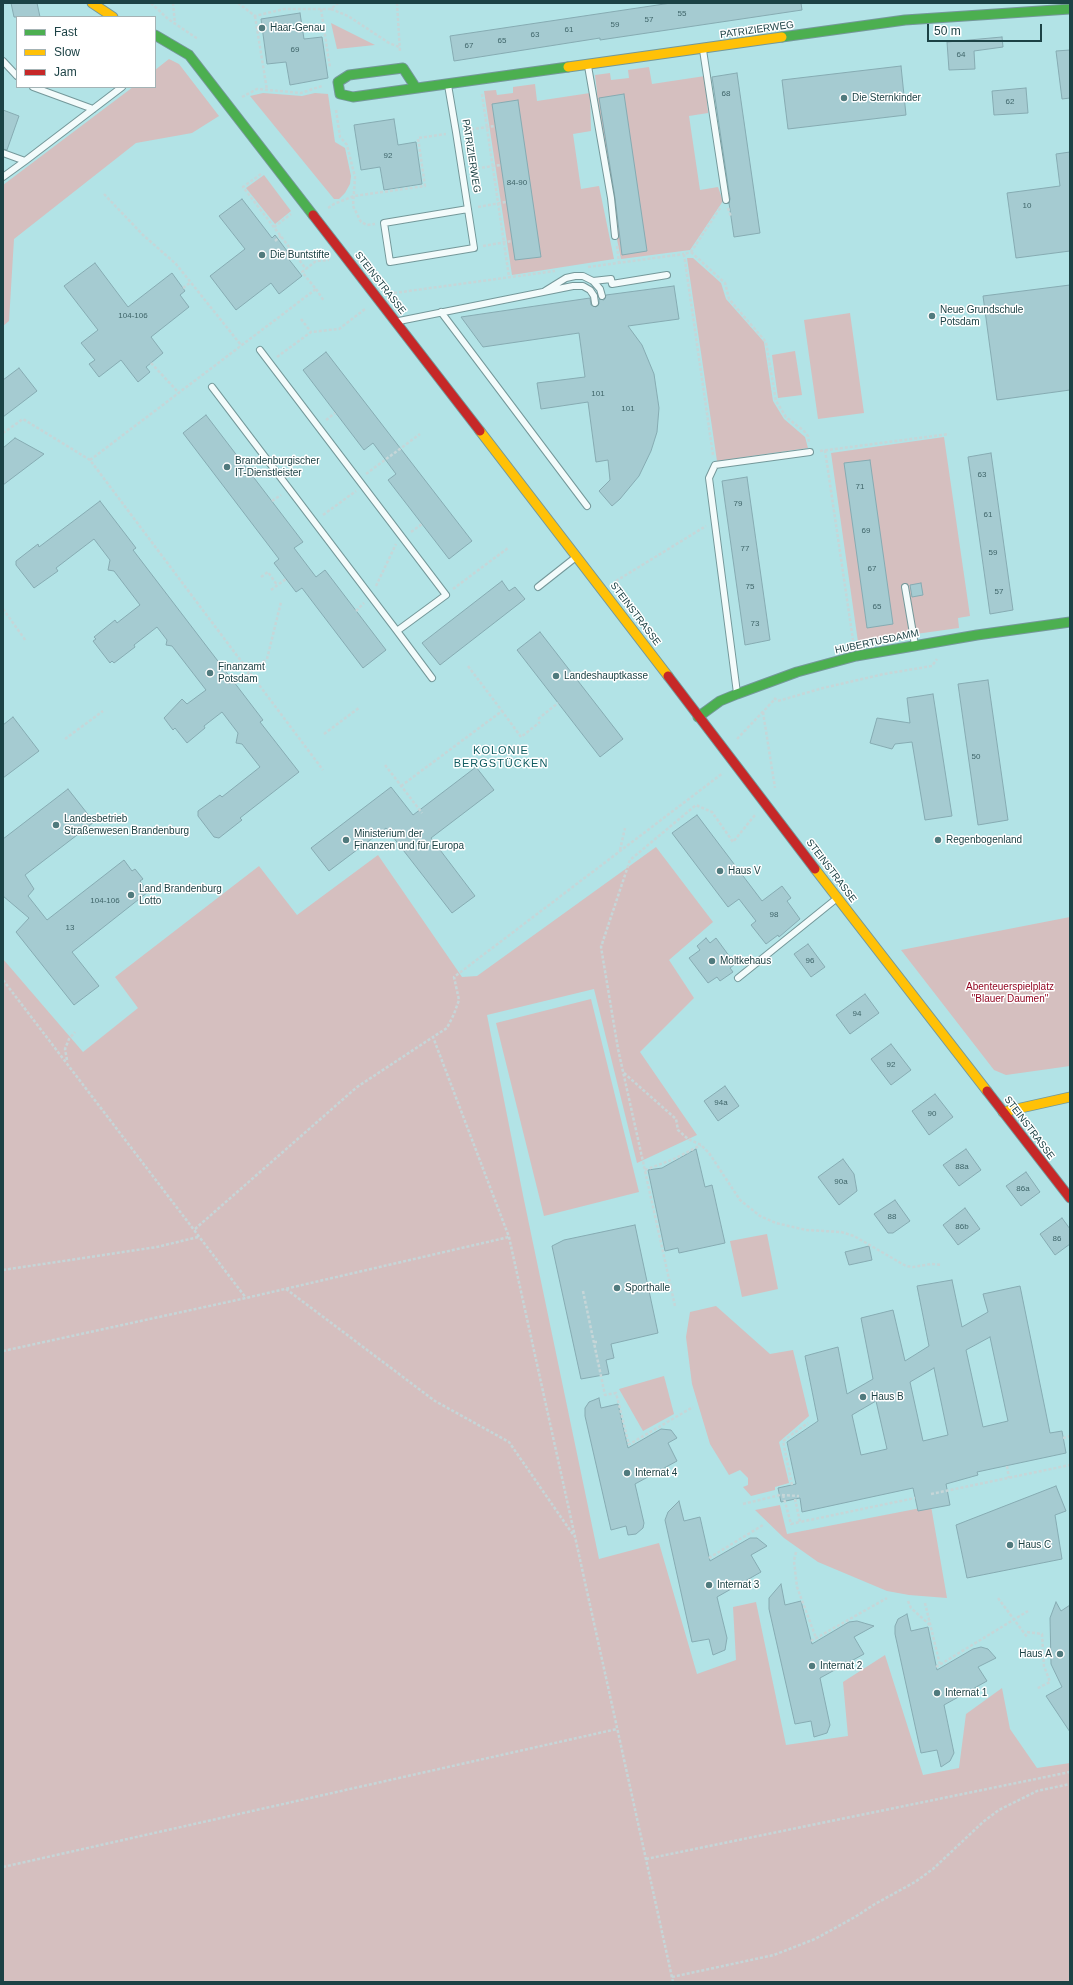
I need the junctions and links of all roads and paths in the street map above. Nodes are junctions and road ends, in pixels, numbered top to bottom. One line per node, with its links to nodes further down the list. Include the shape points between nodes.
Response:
1 (92, 3): 10 (street)
2 (151, 3): 3 (path, via 175,23)
3 (173, 3)
4 (238, 3): 11 (path)
5 (338, 3): 8 (path)
6 (397, 3): 13 (path)
7 (321, 9): 8 (path); 11 (path, via 284,9); 20 (path)
8 (331, 9): 13 (path, via 348,16)
9 (1070, 9): 14 (street, PATRIZIERWEG, via 991,10)
10 (112, 16)
11 (255, 16): 25 (path)
12 (156, 36): 26 (street, STEINSTRASSE, via 189,55)
13 (399, 47): 17 (path)
14 (703, 48): 16 (street, PATRIZIERWEG); 41 (lane)
15 (3, 61): 18 (lane)
16 (588, 64): 19 (street, PATRIZIERWEG); 50 (lane)
17 (403, 68): 20 (street, via 349,75); 24 (street)
18 (16, 75)
19 (480, 79): 21 (street, PATRIZIERWEG); 30 (path)
20 (335, 82): 24 (street, PATRIZIERWEG, via 340,94 353,97); 25 (path, via 301,93)
21 (448, 83): 24 (street, PATRIZIERWEG); 31 (lane, PATRIZIERWEG)
22 (36, 88): 28 (lane)
23 (121, 88): 28 (lane)
24 (416, 88)
25 (267, 90): 26 (path, via 257,89)
26 (229, 106): 34 (street, STEINSTRASSE)
27 (335, 106): 40 (path, via 340,137 347,145 355,177)
28 (93, 109): 33 (lane)
29 (495, 126): 30 (path)
30 (487, 127): 31 (path); 36 (path)
31 (456, 132): 37 (lane, PATRIZIERWEG); 40 (path, via 418,138 425,186)
32 (3, 152): 33 (lane)
33 (26, 161): 38 (lane)
34 (274, 165): 44 (street, STEINSTRASSE); 48 (path, via 243,187)
35 (501, 165): 36 (path)
36 (493, 166): 37 (path); 43 (path)
37 (462, 171): 45 (lane, PATRIZIERWEG)
38 (3, 177)
39 (104, 194): 66 (path)
40 (354, 196): 46 (path, via 334,204); 47 (path, via 353,206 361,222 367,226)
41 (726, 200): 56 (path)
42 (506, 202): 43 (path)
43 (498, 203): 45 (path); 53 (path)
44 (304, 204): 48 (path); 58 (street, STEINSTRASSE)
45 (468, 209): 47 (lane); 54 (lane, PATRIZIERWEG)
46 (322, 213)
47 (384, 223): 54 (lane, via 390,262)
48 (274, 227): 49 (path)
49 (281, 236): 51 (path); 55 (path)
50 (615, 236)
51 (275, 241)
52 (512, 241): 53 (path)
53 (504, 243): 54 (path); 64 (path)
54 (474, 248)
55 (291, 249): 57 (path); 61 (path)
56 (691, 252): 59 (path); 86 (path, via 724,283 729,299 766,342 776,401 786,417 808,436)
57 (284, 254)
58 (343, 254): 61 (path, via 337,259 316,261); 71 (street, STEINSTRASSE)
59 (684, 254): 60 (path); 88 (path)
60 (588, 267)
61 (306, 269): 68 (path, via 302,272)
62 (556, 271): 64 (path)
63 (667, 275): 65 (lane, via 612,284 611,279)
64 (509, 277): 71 (path, via 395,292)
65 (593, 281): 69 (lane, via 583,276 575,276 566,278); 70 (lane)
66 (191, 282): 67 (path); 78 (path)
67 (183, 288)
68 (316, 289): 72 (path); 78 (path)
69 (542, 292): 73 (lane, via 583,286 590,290); 74 (lane)
70 (602, 296)
71 (378, 299): 76 (street, STEINSTRASSE); 77 (path, via 339,329)
72 (324, 301)
73 (595, 303)
74 (441, 312): 76 (lane); 89 (lane)
75 (301, 319): 77 (path)
76 (395, 321): 94 (street, STEINSTRASSE)
77 (311, 332): 81 (path)
78 (241, 345): 83 (path)
79 (260, 350): 81 (lane)
80 (151, 363): 83 (path)
81 (269, 363): 92 (lane)
82 (212, 387): 106 (lane)
83 (179, 393): 87 (path)
84 (3, 433): 87 (path, via 23,419)
85 (949, 434): 114 (path, via 825,450)
86 (810, 452): 88 (lane)
87 (90, 460): 117 (path)
88 (715, 465): 90 (lane, via 709,478)
89 (587, 506)
90 (715, 521): 98 (path); 120 (lane)
91 (422, 524): 92 (path)
92 (403, 538): 105 (lane); 106 (path, via 395,544)
93 (508, 548): 105 (path)
94 (577, 556): 101 (lane); 103 (street, STEINSTRASSE)
95 (612, 574): 98 (path)
96 (261, 577): 99 (path, via 268,572)
97 (286, 579): 99 (path)
98 (617, 580): 100 (path); 103 (path)
99 (277, 585): 104 (path)
100 (621, 586)
101 (538, 587)
102 (905, 587): 113 (lane)
103 (602, 589): 128 (street, STEINSTRASSE)
104 (271, 590)
105 (446, 594): 111 (lane)
106 (371, 597): 109 (path); 111 (lane)
107 (280, 602): 117 (path, via 267,659)
108 (3, 610): 112 (path)
109 (356, 610)
110 (1070, 622): 113 (street, HUBERTUSDAMM)
111 (397, 632): 118 (lane)
112 (26, 641)
113 (915, 644): 114 (street, HUBERTUSDAMM)
114 (856, 656): 120 (street, HUBERTUSDAMM, via 797,672)
115 (939, 656): 122 (path, via 932,666 868,677 778,701)
116 (468, 666): 126 (path)
117 (249, 672): 119 (path); 135 (path)
118 (432, 678)
119 (235, 683)
120 (737, 694): 128 (street, HUBERTUSDAMM, via 720,701)
121 (771, 696): 122 (path)
122 (775, 699): 127 (path)
123 (558, 703): 129 (path)
124 (360, 707): 131 (path)
125 (103, 711): 132 (path)
126 (502, 711): 130 (path, via 521,737); 137 (path)
127 (763, 712): 133 (path); 138 (path)
128 (698, 717): 143 (street, STEINSTRASSE)
129 (538, 719)
130 (540, 722)
131 (324, 734)
132 (65, 739)
133 (732, 743)
134 (385, 765): 137 (path)
135 (323, 770)
136 (725, 772): 142 (path)
137 (401, 786): 140 (path)
138 (776, 795)
139 (758, 811): 149 (path, via 733,842 712,812 696,805 630,860 601,947)
140 (422, 812)
141 (625, 828): 142 (path)
142 (620, 850): 147 (path, via 454,977 459,1000 447,1028)
143 (838, 898): 144 (lane); 151 (street, STEINSTRASSE)
144 (738, 978)
145 (3, 980): 148 (path)
146 (76, 1032): 148 (path, via 69,1039 66,1049 66,1059)
147 (433, 1037): 155 (path, via 357,1088); 157 (path)
148 (71, 1068): 155 (path)
149 (624, 1073): 152 (path, via 676,1119 678,1130 688,1139); 153 (path)
150 (1070, 1096): 151 (street)
151 (1003, 1112): 154 (street, STEINSTRASSE)
152 (701, 1145): 153 (path); 158 (path, via 709,1152 740,1200 760,1216 776,1223 806,1230 841,1232 854,1236 906,1266)
153 (645, 1170): 163 (path)
154 (1070, 1198)
155 (195, 1230): 156 (path)
156 (198, 1237): 159 (path, via 157,1247); 162 (path)
157 (509, 1237): 160 (path); 183 (path)
158 (942, 1265)
159 (3, 1270)
160 (286, 1289): 162 (path); 183 (path, via 435,1401 509,1442)
161 (582, 1291): 164 (path)
162 (246, 1298): 166 (path)
163 (676, 1306)
164 (594, 1342): 165 (path); 167 (path, via 605,1395 616,1393 628,1445)
165 (598, 1342)
166 (3, 1351)
167 (694, 1407)
168 (808, 1423): 174 (path, via 783,1441)
169 (1070, 1436): 170 (path)
170 (1063, 1438)
171 (1070, 1465): 173 (path)
172 (1006, 1466): 173 (path)
173 (1009, 1478): 175 (path)
174 (792, 1485)
175 (931, 1494)
176 (783, 1495): 177 (path); 180 (path); 181 (path, via 791,1524)
177 (799, 1496)
178 (915, 1498): 181 (path)
179 (795, 1499): 181 (path)
180 (743, 1504)
181 (800, 1522)
182 (763, 1525): 185 (path)
183 (575, 1538): 200 (path)
184 (796, 1552): 195 (path, via 794,1561 797,1587)
185 (709, 1558)
186 (887, 1598): 195 (path)
187 (998, 1598): 191 (path)
188 (908, 1601): 192 (path, via 911,1608)
189 (925, 1603): 192 (path)
190 (1028, 1612): 191 (path)
191 (1014, 1619): 194 (path); 197 (path)
192 (931, 1626): 197 (path)
193 (1027, 1632): 199 (path, via 1042,1634 1044,1666 1050,1682)
194 (1027, 1636)
195 (816, 1638): 196 (path)
196 (811, 1641)
197 (940, 1665): 198 (path)
198 (936, 1667)
199 (1036, 1689)
200 (617, 1729): 203 (path); 204 (path)
201 (1070, 1772): 203 (path)
202 (1070, 1784): 205 (path, via 1037,1791 999,1810 915,1882 815,1939 774,1955)
203 (646, 1859): 205 (path)
204 (3, 1867)
205 (672, 1977): 206 (path)
206 (673, 1982)

